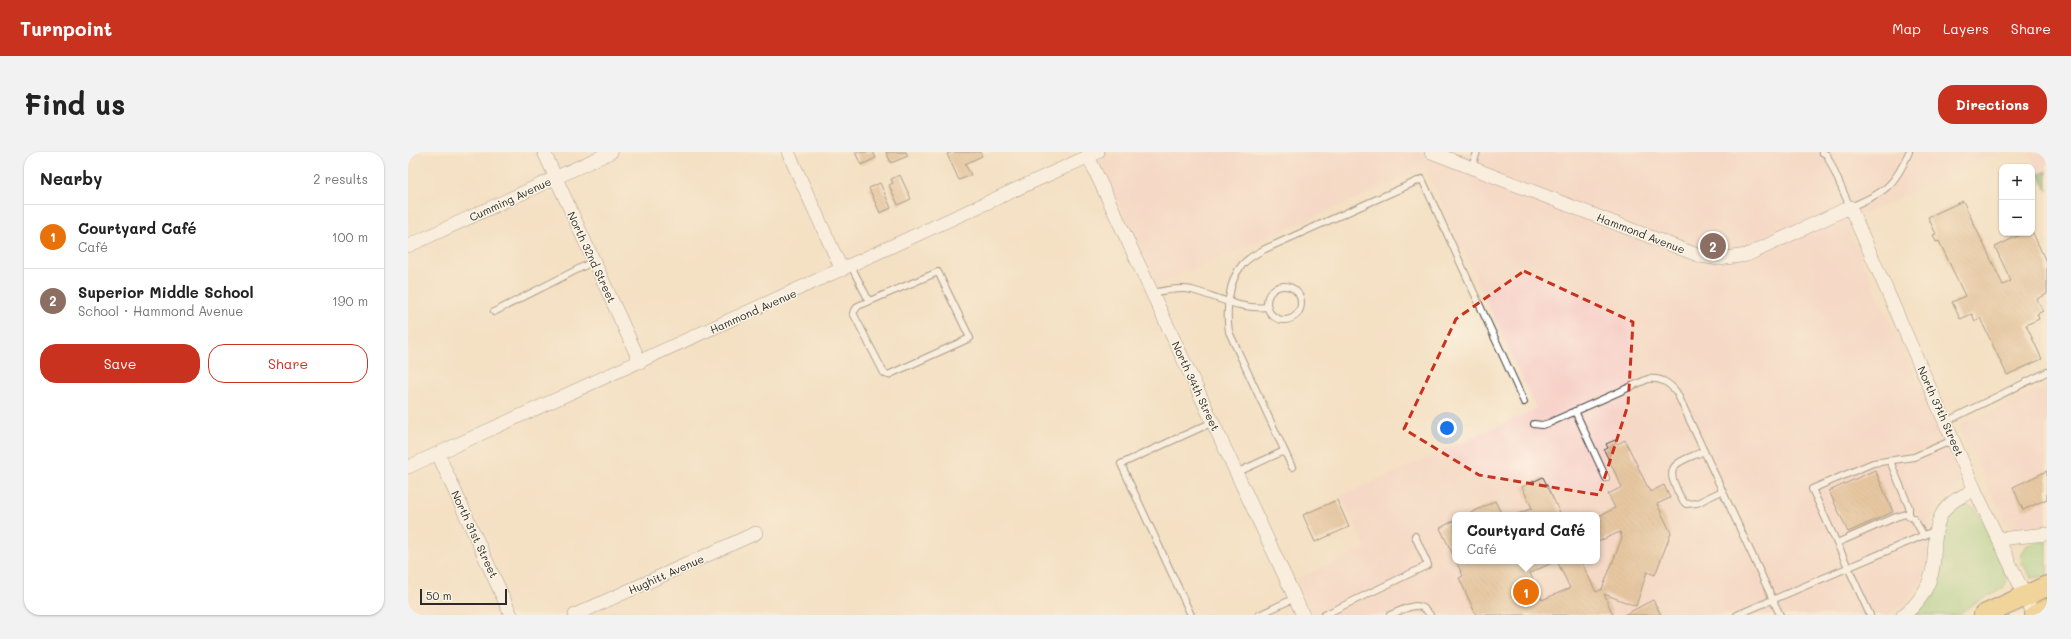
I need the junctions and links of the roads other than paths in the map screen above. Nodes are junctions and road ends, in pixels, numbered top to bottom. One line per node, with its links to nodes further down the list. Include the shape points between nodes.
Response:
1 (544, 152): 10 (street, North 32nd Street)
2 (611, 152): 10 (street, Cumming Avenue)
3 (788, 152): 14 (street)
4 (1431, 152): 9 (street, Hammond Avenue)
5 (1477, 152): 9 (lane)
6 (1822, 152): 11 (lane, via 1827,155)
7 (1909, 152): 11 (lane, via 1900,172 1888,186 1877,195)
8 (1093, 154): 14 (street, Hammond Avenue); 15 (street, North 34th Street)
9 (1472, 167): 11 (street, Hammond Avenue, via 1700,256 1719,259 1747,255)
10 (556, 178): 12 (street, Cumming Avenue); 13 (street, North 32nd Street)
11 (1850, 207): 25 (street, North 37th Street)
12 (408, 246)
13 (594, 261): 19 (lane); 20 (street, North 32nd Street)
14 (847, 268): 16 (lane); 20 (street, Hammond Avenue)
15 (1151, 293): 17 (lane, via 1190,290); 24 (street, North 34th Street)
16 (868, 302): 16 (lane, via 938,272 970,338 888,375 884,373 853,313 858,306)
17 (1229, 304): 18 (lane); 22 (lane, via 1234,280 1242,265 1255,255 1422,179); 28 (lane, via 1229,332)
18 (1268, 307): 18 (lane, via 1274,316 1284,320 1299,312 1300,296 1292,288 1281,286 1268,296)
19 (494, 312)
20 (640, 362): 30 (street, Hammond Avenue)
21 (2047, 372): 25 (lane)
22 (1524, 402)
23 (1575, 411): 26 (lane, via 1545,424); 29 (lane, via 1636,382 1648,379 1664,380 1677,393); 35 (lane)
24 (1213, 422): 34 (street, North 34th Street); 54 (lane, via 1120,464)
25 (1945, 422): 27 (street, North 37th Street)
26 (1534, 424)
27 (1954, 440): 31 (lane, via 1914,456); 36 (street, North 37th Street)
28 (1284, 451): 33 (lane); 34 (lane)
29 (1704, 451): 37 (lane); 37 (lane, via 1674,466 1670,477 1686,504 1697,503)
30 (438, 454): 32 (street, Hammond Avenue); 52 (street, North 31st Street)
31 (1890, 461): 38 (lane, via 1909,507); 45 (lane, via 1873,463 1812,489)
32 (408, 467)
33 (1292, 467)
34 (1236, 472): 49 (street, North 34th Street)
35 (1606, 478)
36 (1976, 490): 39 (street, via 1949,505 1942,514); 44 (street, North 37th Street)
37 (1722, 491): 50 (lane)
38 (1909, 515): 43 (lane); 45 (lane, via 1896,517)
39 (1937, 530): 43 (lane); 63 (street, via 1933,567 1926,588 1916,603)
40 (756, 533): 53 (street, Hughitt Avenue)
41 (2047, 534): 44 (street)
42 (1415, 536): 57 (lane, via 1428,565)
43 (1924, 536): 46 (lane)
44 (1999, 539): 48 (street, North 37th Street)
45 (1837, 543): 46 (lane)
46 (1848, 568): 50 (lane); 62 (lane)
47 (2047, 586): 48 (main road)
48 (2025, 596): 64 (main road); 65 (street, North 37th Street)
49 (1295, 598): 55 (lane); 56 (street, North 34th Street)
50 (1773, 600): 60 (lane); 61 (lane)
51 (2047, 609): 65 (main road)
52 (512, 615)
53 (575, 615)
54 (1191, 615)
55 (1259, 615)
56 (1303, 615)
57 (1324, 615)
58 (1390, 615): 59 (lane, via 1416,605 1423,607)
59 (1430, 615)
60 (1737, 615)
61 (1780, 615)
62 (1870, 615)
63 (1903, 615)
64 (1984, 615)
65 (2034, 615)

